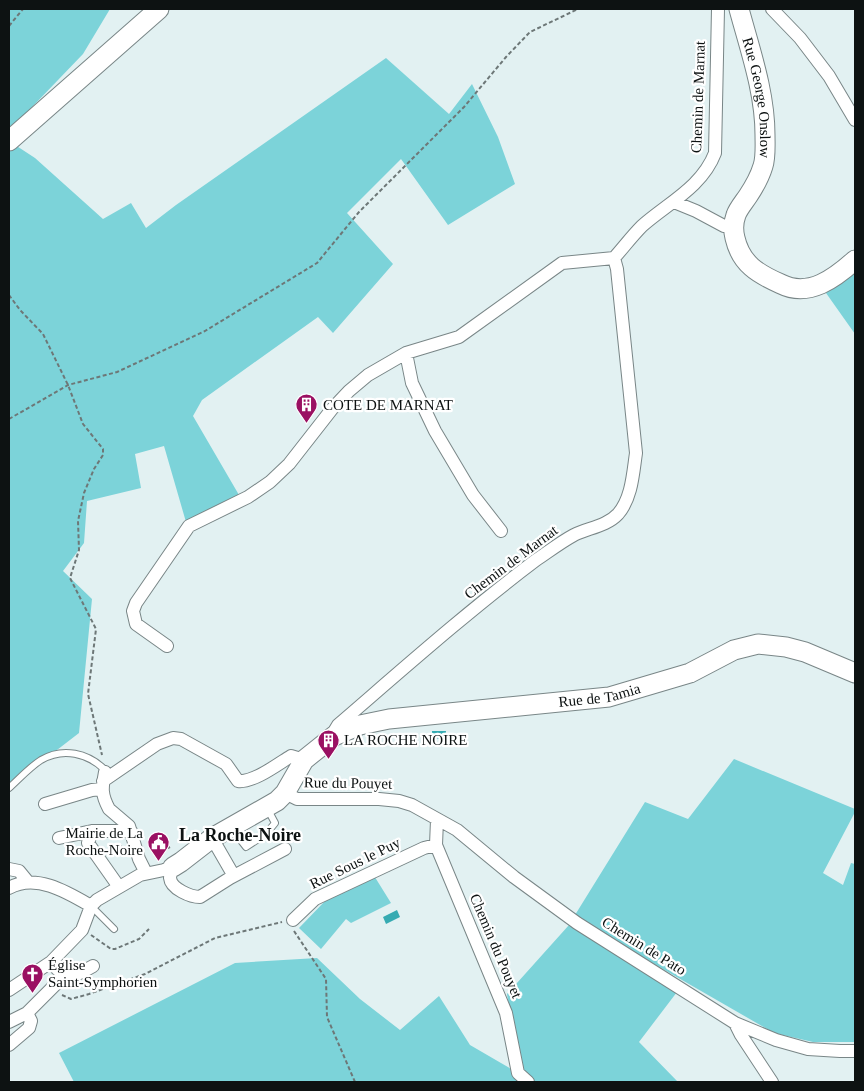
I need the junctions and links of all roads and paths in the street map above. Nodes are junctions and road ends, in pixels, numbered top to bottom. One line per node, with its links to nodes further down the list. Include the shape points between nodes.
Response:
1 (23, 9): 7 (path)
2 (159, 9): 9 (street)
3 (578, 9): 16 (path, via 530,32 464,107 359,212 317,263 174,347 117,372)
4 (718, 9): 10 (street, Chemin de Marnat, via 715,153 697,182)
5 (739, 9): 11 (street, Rue George Onslow, via 763,98 765,134 764,164 736,214)
6 (772, 9): 8 (street, via 800,38 829,76)
7 (9, 26)
8 (855, 120)
9 (9, 141)
10 (674, 202): 11 (street, via 724,226); 12 (street, Chemin de Marnat, via 642,226)
11 (733, 227): 13 (street, via 744,260 760,274 784,286 803,289 820,286)
12 (614, 258): 15 (street, via 562,263 459,337); 21 (street, Chemin de Marnat, via 636,453 626,501 608,522 573,536 492,594 338,725)
13 (855, 260)
14 (9, 295): 16 (path, via 43,334)
15 (406, 353): 18 (street, via 412,383 435,431 473,496); 19 (street, via 348,391 289,464 270,482 248,498 189,526 133,611 136,624)
16 (68, 385): 17 (path); 23 (path, via 83,424 103,449 84,493 78,521 79,550 70,578 96,629 88,694)
17 (9, 420)
18 (501, 531)
19 (166, 646)
20 (855, 673): 21 (street, Rue de Tamia, via 805,652 758,644 734,650 690,673 609,697 389,719 360,725)
21 (334, 736): 22 (street, Rue de Tamia)
22 (302, 763): 23 (street, via 301,759 291,756 241,782 226,764 181,739 173,738 157,744); 25 (street, Rue de Tamia)
23 (103, 780): 24 (lane, via 96,762 86,756 66,752 42,759); 26 (street, via 92,790); 29 (street, via 109,809 125,821)
24 (9, 788)
25 (285, 793): 27 (street, Rue du Pouyet, via 297,798 399,801); 31 (street, via 277,801)
26 (45, 804)
27 (437, 820): 32 (street, Chemin du Pouyet); 57 (street, Chemin de Pato, via 457,830 577,923)
28 (92, 831): 29 (street); 30 (street); 43 (street, via 88,843)
29 (131, 831): 41 (street)
30 (59, 838)
31 (212, 838): 38 (street); 40 (street)
32 (436, 845): 46 (street, Rue Sous le Puy, via 315,899); 61 (street, Chemin du Pouyet, via 506,1013 518,1073)
33 (170, 847): 36 (path)
34 (124, 848): 37 (path, via 118,844)
35 (285, 849): 38 (street, via 200,897 171,883)
36 (162, 851)
37 (108, 856)
38 (173, 866): 41 (street)
39 (9, 869): 42 (street, via 19,871)
40 (231, 871)
41 (146, 873): 43 (street)
42 (28, 882): 44 (street); 45 (street, via 59,888)
43 (119, 887): 45 (street)
44 (9, 888)
45 (91, 906): 47 (lane); 48 (street)
46 (293, 920): 53 (path, via 215,938 145,974 89,994 71,999); 60 (path, via 294,933 326,979 327,1017)
47 (114, 929)
48 (82, 930): 49 (path, via 111,949 139,938); 50 (street)
49 (149, 930)
50 (51, 962): 52 (street); 54 (street)
51 (93, 966): 52 (street, via 78,974)
52 (62, 975): 53 (street)
53 (52, 988): 55 (street)
54 (9, 990)
55 (27, 1013): 56 (street); 58 (street, via 31,1021 29,1028)
56 (9, 1022)
57 (735, 1023): 59 (street, Chemin de Pato, via 776,1040 808,1048); 62 (street)
58 (9, 1045)
59 (855, 1050)
60 (355, 1082)
61 (528, 1082)
62 (772, 1082)

